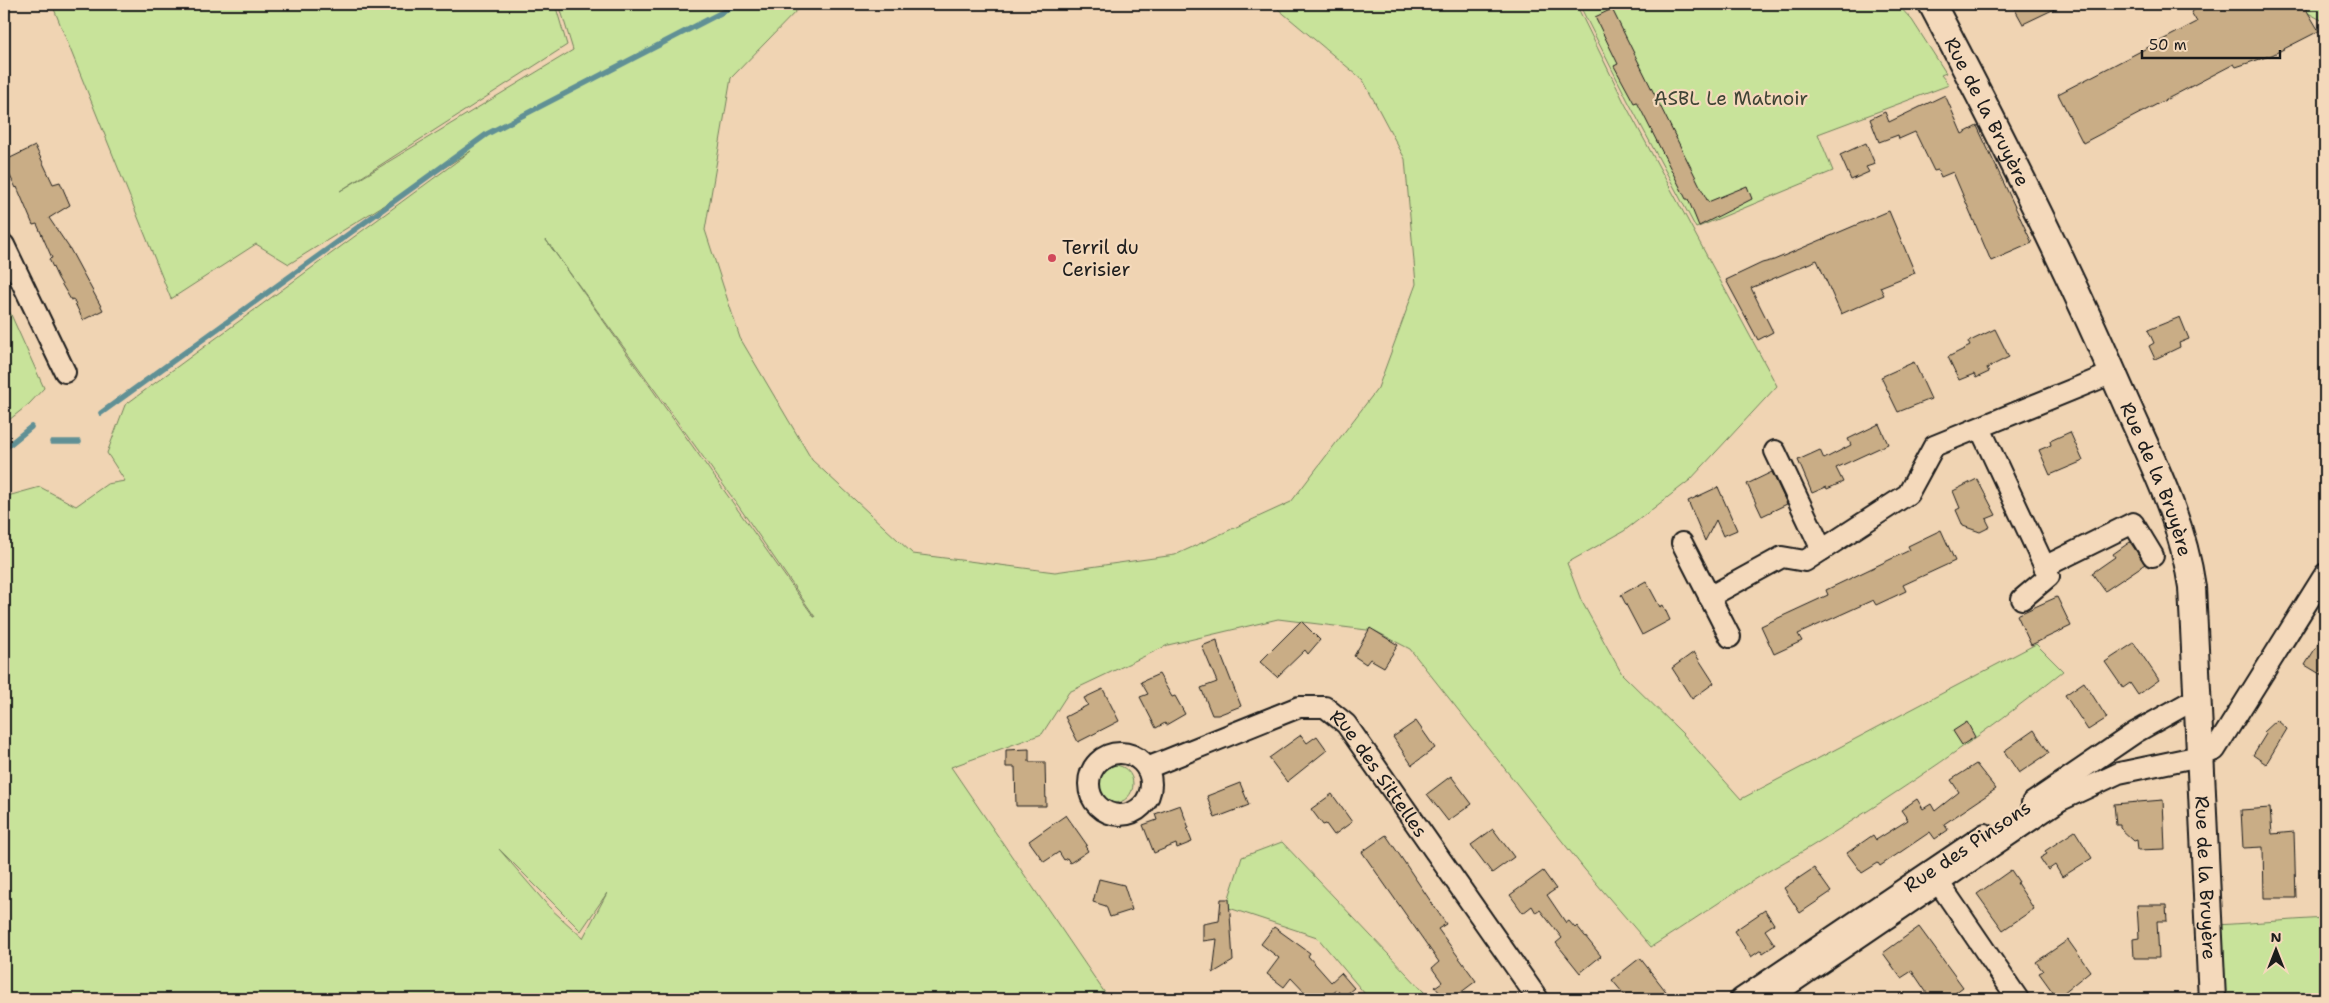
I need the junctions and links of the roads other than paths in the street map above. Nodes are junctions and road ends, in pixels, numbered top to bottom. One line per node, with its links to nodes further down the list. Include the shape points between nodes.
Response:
1 (1932, 4): 4 (street, Rue de la Bruyère, via 2046,224)
2 (4, 245): 3 (street)
3 (65, 372)
4 (2113, 373): 5 (street); 15 (street, Rue de la Bruyère, via 2178,522 2188,559)
5 (1980, 428): 8 (street, via 1934,446 1908,494); 10 (street)
6 (1775, 451): 8 (street)
7 (1682, 543): 12 (street)
8 (1822, 550): 12 (street, via 1805,561 1782,557)
9 (2153, 556): 10 (street, via 2133,522)
10 (2044, 567): 13 (street, via 2049,576)
11 (2325, 574): 16 (street, via 2215,750)
12 (1709, 597): 14 (street)
13 (2022, 599)
14 (1730, 638)
15 (2197, 698): 16 (street, Rue de la Bruyère); 18 (street, Rue des Pinsons, via 2136,732)
16 (2200, 756): 18 (street, Rue des Pinsons, via 2119,773 2059,801); 23 (street, Rue de la Bruyère)
17 (1147, 768): 19 (street, Rue des Sittelles, via 1299,707 1325,707 1346,724)
18 (1935, 877): 20 (street, Rue des Pinsons); 21 (street, Rue des Pinsons); 22 (street)
19 (1538, 999)
20 (1740, 999)
21 (1768, 999)
22 (2018, 999)
23 (2212, 999)

